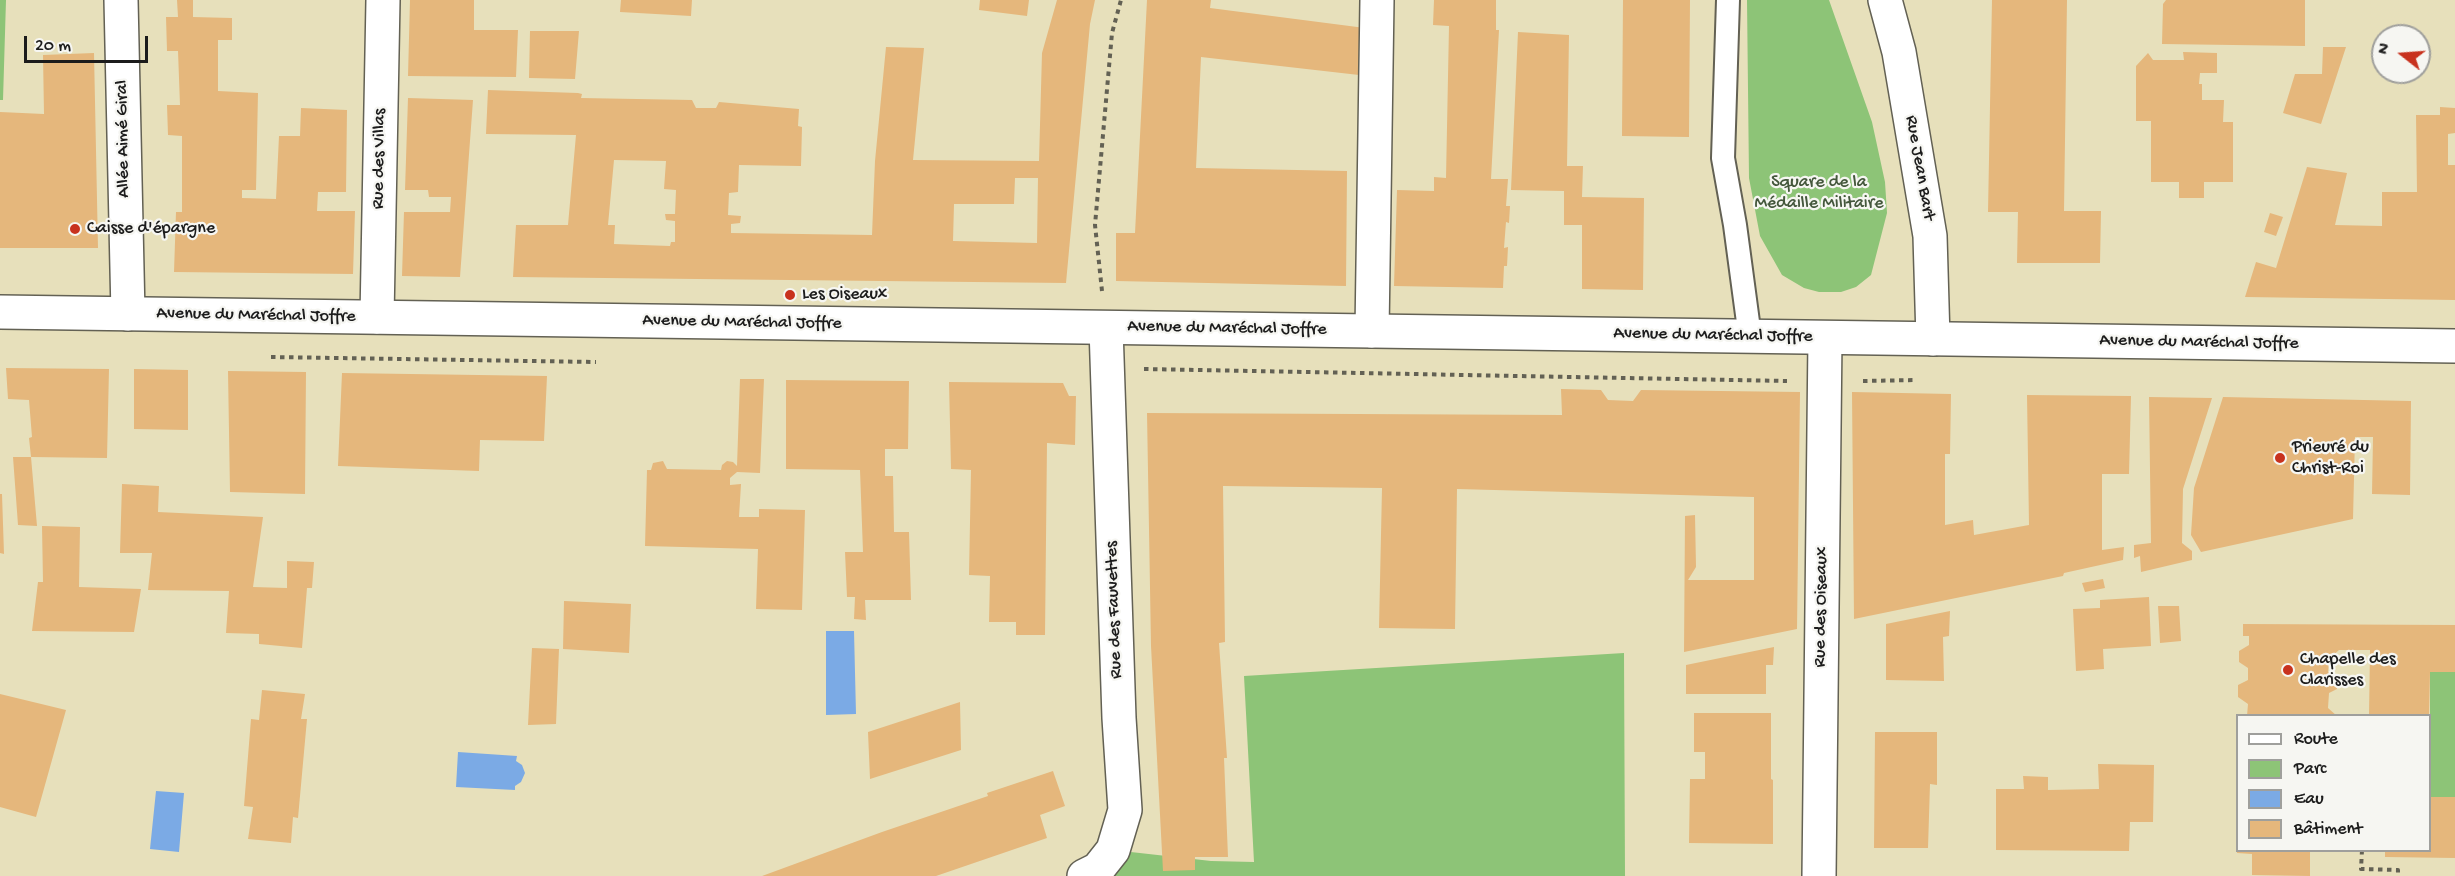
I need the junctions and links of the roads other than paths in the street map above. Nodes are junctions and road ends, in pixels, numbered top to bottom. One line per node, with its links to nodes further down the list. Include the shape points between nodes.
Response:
1 (121, 0): 7 (main road, Allée Aimé Giral)
2 (383, 0): 8 (main road, Rue des Villas)
3 (1377, 0): 10 (main road)
4 (1728, 0): 11 (lane, via 1724,158)
5 (1885, 0): 13 (main road, Rue Jean Bart, via 1899,52 1930,236)
6 (0, 312): 7 (main road, Avenue du Maréchal Joffre)
7 (128, 314): 8 (main road, Avenue du Maréchal Joffre)
8 (377, 317): 9 (main road, Avenue du Maréchal Joffre)
9 (1106, 328): 10 (main road, Avenue du Maréchal Joffre); 15 (main road, Rue des Fauvettes, via 1125,810 1113,850 1098,869)
10 (1372, 331): 11 (main road, Avenue du Maréchal Joffre)
11 (1750, 337): 12 (main road, Avenue du Maréchal Joffre)
12 (1825, 338): 13 (main road, Avenue du Maréchal Joffre); 16 (main road, Rue des Oiseaux)
13 (1933, 339): 14 (main road, Avenue du Maréchal Joffre)
14 (2455, 346)
15 (1083, 876)
16 (1819, 876)

